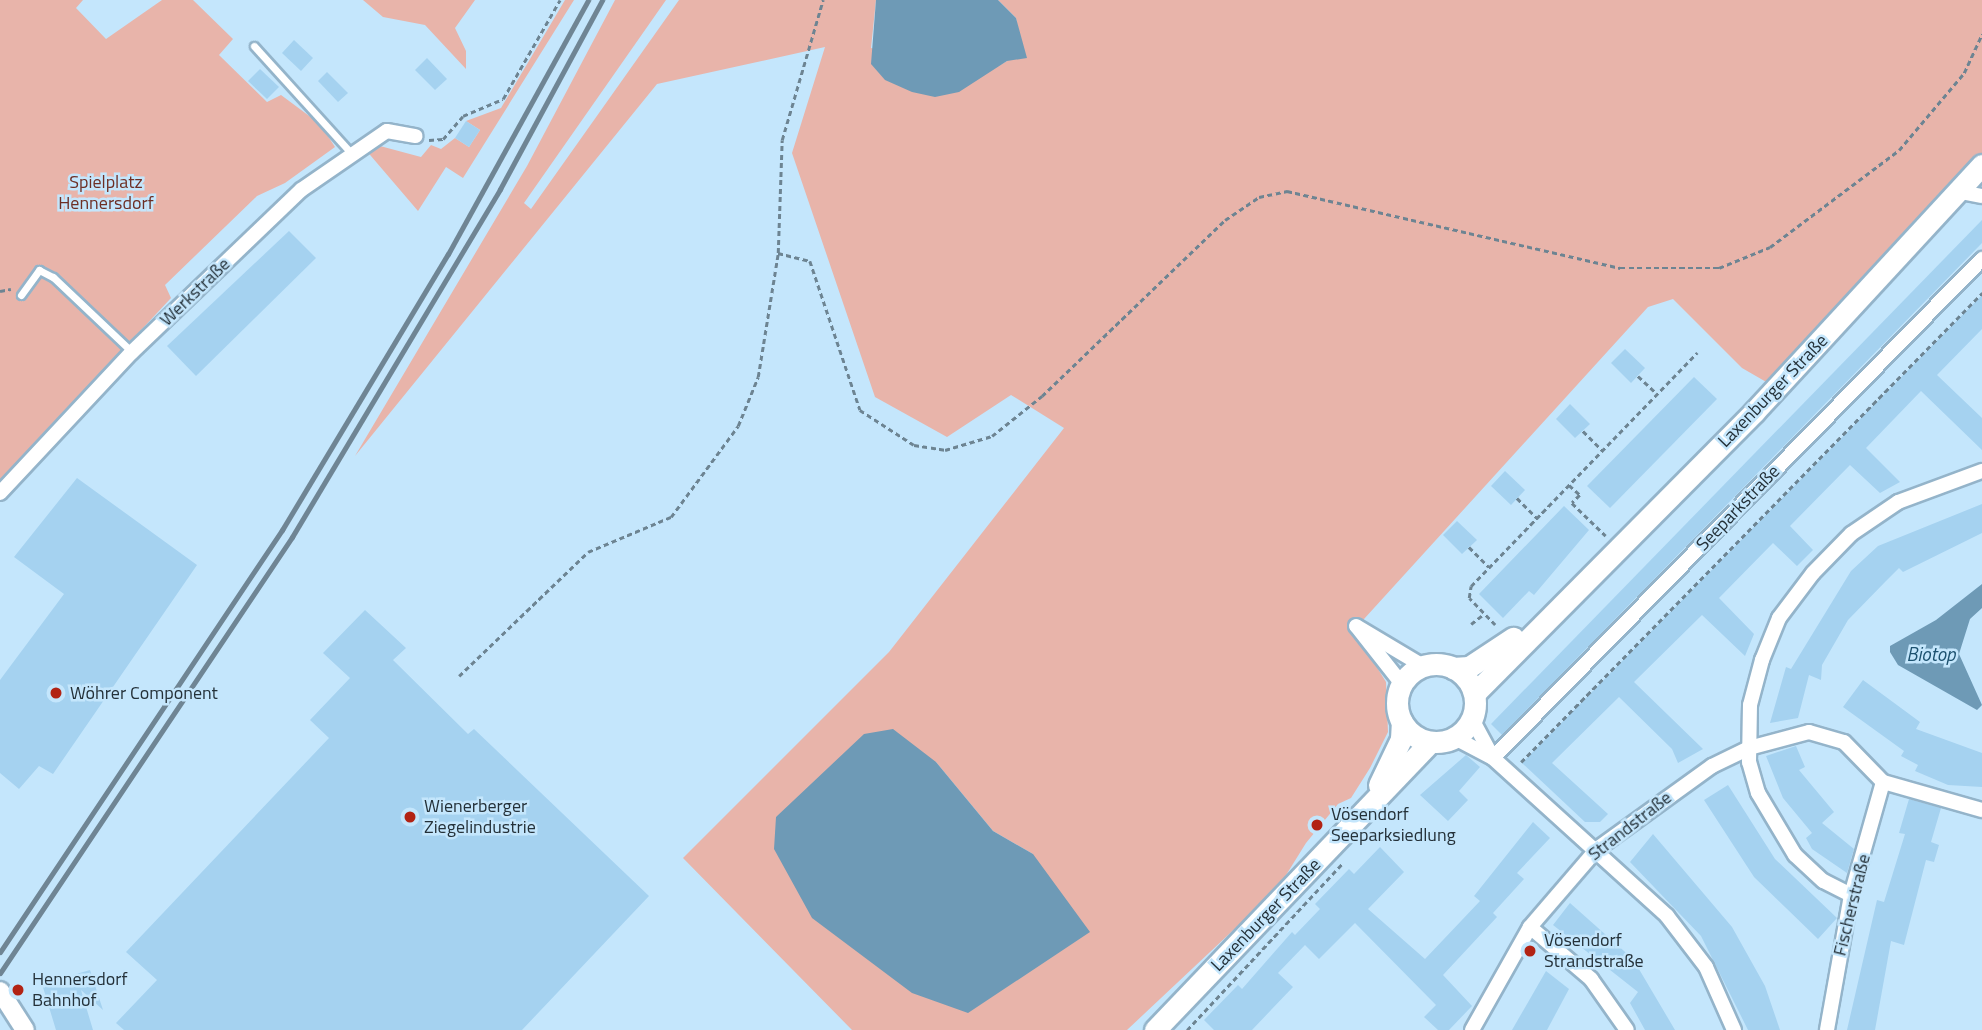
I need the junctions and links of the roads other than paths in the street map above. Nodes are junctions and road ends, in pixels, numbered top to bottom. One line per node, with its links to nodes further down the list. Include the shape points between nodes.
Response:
1 (254, 46): 3 (lane)
2 (416, 136): 3 (street, Werkstraße, via 387,131)
3 (351, 153): 9 (street, Werkstraße, via 301,190)
4 (1982, 166): 5 (main road, Laxenburger Straße)
5 (1961, 192): 6 (street); 12 (main road, Laxenburger Straße)
6 (1982, 196)
7 (1982, 259): 22 (street, Seeparkstraße)
8 (21, 295): 9 (lane, via 39,270 53,277)
9 (132, 352): 11 (street, Werkstraße)
10 (1982, 471): 21 (street, via 1898,502 1852,534 1813,573 1779,618 1762,660 1750,705)
11 (0, 494)
12 (1556, 610): 14 (main road, Laxenburger Straße, via 1469,667); 16 (main road, Laxenburger Straße)
13 (1423, 666): 14 (main road); 15 (main road); 15 (street, via 1356,626)
14 (1453, 668): 16 (main road)
15 (1402, 684): 18 (main road)
16 (1475, 693): 17 (main road)
17 (1472, 719): 19 (main road); 22 (street)
18 (1402, 722): 20 (main road); 24 (main road, Laxenburger Straße, via 1401,739)
19 (1455, 738): 20 (main road); 22 (street)
20 (1430, 742): 24 (main road, Laxenburger Straße)
21 (1749, 748): 23 (street, via 1809,732 1831,735 1871,766); 26 (street, Strandstraße, via 1646,809); 27 (street, via 1758,793 1795,855 1823,881)
22 (1498, 753): 26 (street)
23 (1883, 782): 25 (street); 27 (street, Fischerstraße)
24 (1374, 797): 31 (main road, Laxenburger Straße)
25 (1982, 810)
26 (1597, 849): 28 (street, Strandstraße); 34 (street, via 1667,915 1699,957)
27 (1852, 895): 35 (street, Fischerstraße)
28 (1530, 927): 32 (street, Strandstraße); 33 (street, via 1591,979)
29 (0, 991): 30 (street)
30 (25, 1030)
31 (1155, 1030)
32 (1472, 1030)
33 (1627, 1030)
34 (1734, 1030)
35 (1827, 1030)

